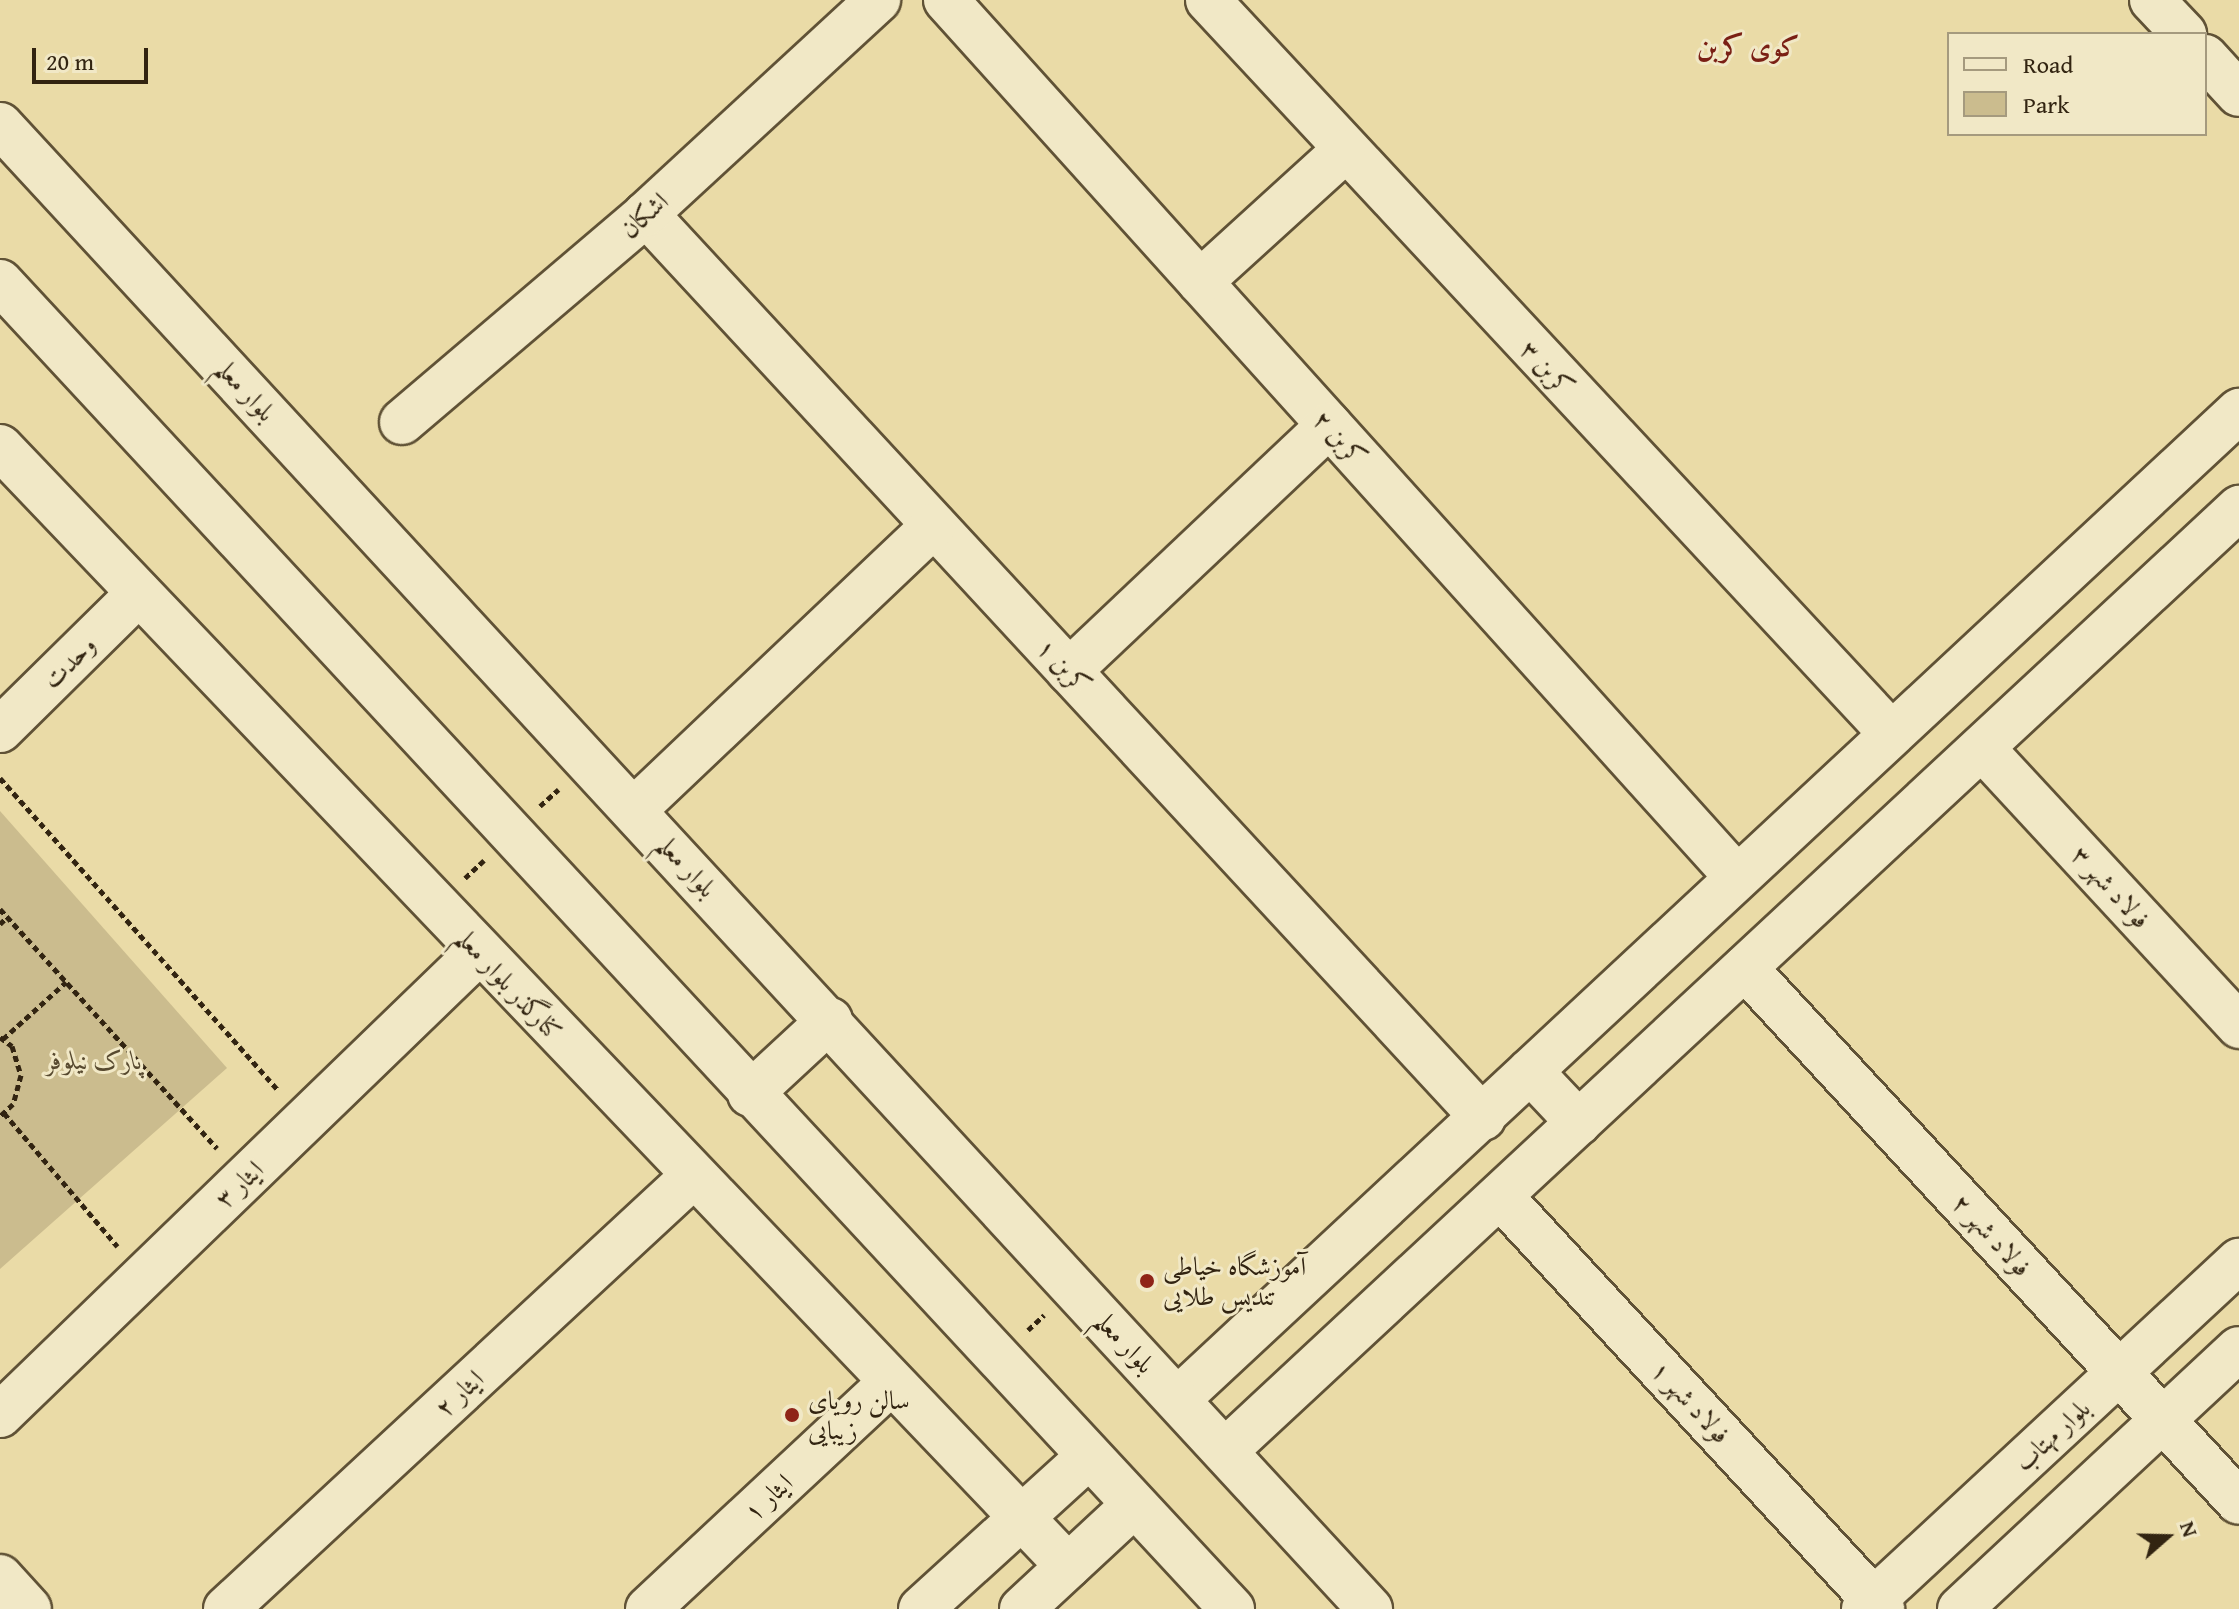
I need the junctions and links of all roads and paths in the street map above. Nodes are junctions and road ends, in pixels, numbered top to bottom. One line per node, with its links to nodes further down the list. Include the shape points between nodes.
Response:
1 (878, 0): 8 (street, اشکان)
2 (946, 0): 10 (street, کربن ۲)
3 (1208, 0): 7 (street, کربن ۳)
4 (2207, 59): 5 (street)
5 (2239, 94)
6 (0, 125): 23 (street, بلوار معلم)
7 (1343, 152): 10 (street); 20 (street, کربن ۳)
8 (646, 214): 12 (street, اشکان); 16 (street, کربن ۱)
9 (0, 282): 35 (street)
10 (1200, 282): 13 (street, کربن ۲)
11 (2239, 411): 20 (street)
12 (402, 422)
13 (1329, 425): 18 (street); 24 (street, کربن ۲)
14 (0, 447): 17 (street, کنارگذر بلوار معلم)
15 (2239, 508): 21 (street)
16 (934, 525): 18 (street, کربن ۱); 23 (street)
17 (139, 593): 19 (street, وحدت); 28 (street, کنارگذر بلوار معلم)
18 (1069, 671): 37 (street, کربن ۱)
19 (0, 730)
20 (1890, 732): 24 (street)
21 (1982, 748): 29 (street); 32 (street, فولاد شهر ۳)
22 (0, 778): 38 (path)
23 (635, 809): 31 (street, بلوار معلم)
24 (1735, 875): 34 (street)
25 (0, 909): 26 (path)
26 (7, 917): 27 (path); 30 (path)
27 (0, 924)
28 (479, 952): 38 (street, ایثار ۳); 40 (street, کنارگذر بلوار معلم)
29 (1745, 968): 39 (street); 47 (street, فولاد شهر ۲)
30 (66, 982): 33 (path); 41 (path)
31 (830, 1020): 35 (street); 50 (street, بلوار معلم)
32 (2239, 1026)
33 (2, 1038): 36 (path, via 21,1075)
34 (1530, 1071): 37 (street); 39 (street)
35 (750, 1094): 54 (street)
36 (2, 1114): 44 (path)
37 (1483, 1118): 45 (street)
38 (305, 1120): 41 (street, ایثار ۳)
39 (1579, 1123): 42 (street)
40 (692, 1177): 48 (street, کنارگذر بلوار معلم); 62 (street, ایثار ۲)
41 (245, 1178): 44 (street, ایثار ۳)
42 (1500, 1196): 49 (street); 60 (street, فولاد شهر ۱)
43 (2239, 1261): 47 (street, بلوار مهتاب)
44 (144, 1277): 51 (street, ایثار ۳)
45 (1251, 1331): 49 (street, via 1249,1345 1259,1371 1270,1380); 50 (street)
46 (2239, 1349): 52 (street)
47 (2119, 1372): 52 (street, فولاد شهر ۲); 60 (street, بلوار مهتاب)
48 (889, 1384): 57 (street, کنارگذر بلوار معلم); 63 (street, ایثار ۱)
49 (1298, 1385): 53 (street)
50 (1178, 1399): 53 (street, بلوار معلم)
51 (0, 1415)
52 (2163, 1420): 55 (street, فولاد شهر ۲); 68 (street)
53 (1225, 1451): 67 (street, بلوار معلم)
54 (1089, 1456): 56 (street); 57 (street)
55 (2239, 1502)
56 (1134, 1505): 58 (street); 66 (street)
57 (1021, 1518): 58 (street, کنارگذر بلوار معلم); 64 (street)
58 (1068, 1566): 65 (street)
59 (0, 1577): 61 (street)
60 (1873, 1606)
61 (29, 1609)
62 (226, 1609)
63 (648, 1609)
64 (921, 1609)
65 (1022, 1609)
66 (1232, 1609)
67 (1370, 1609)
68 (1960, 1609)

